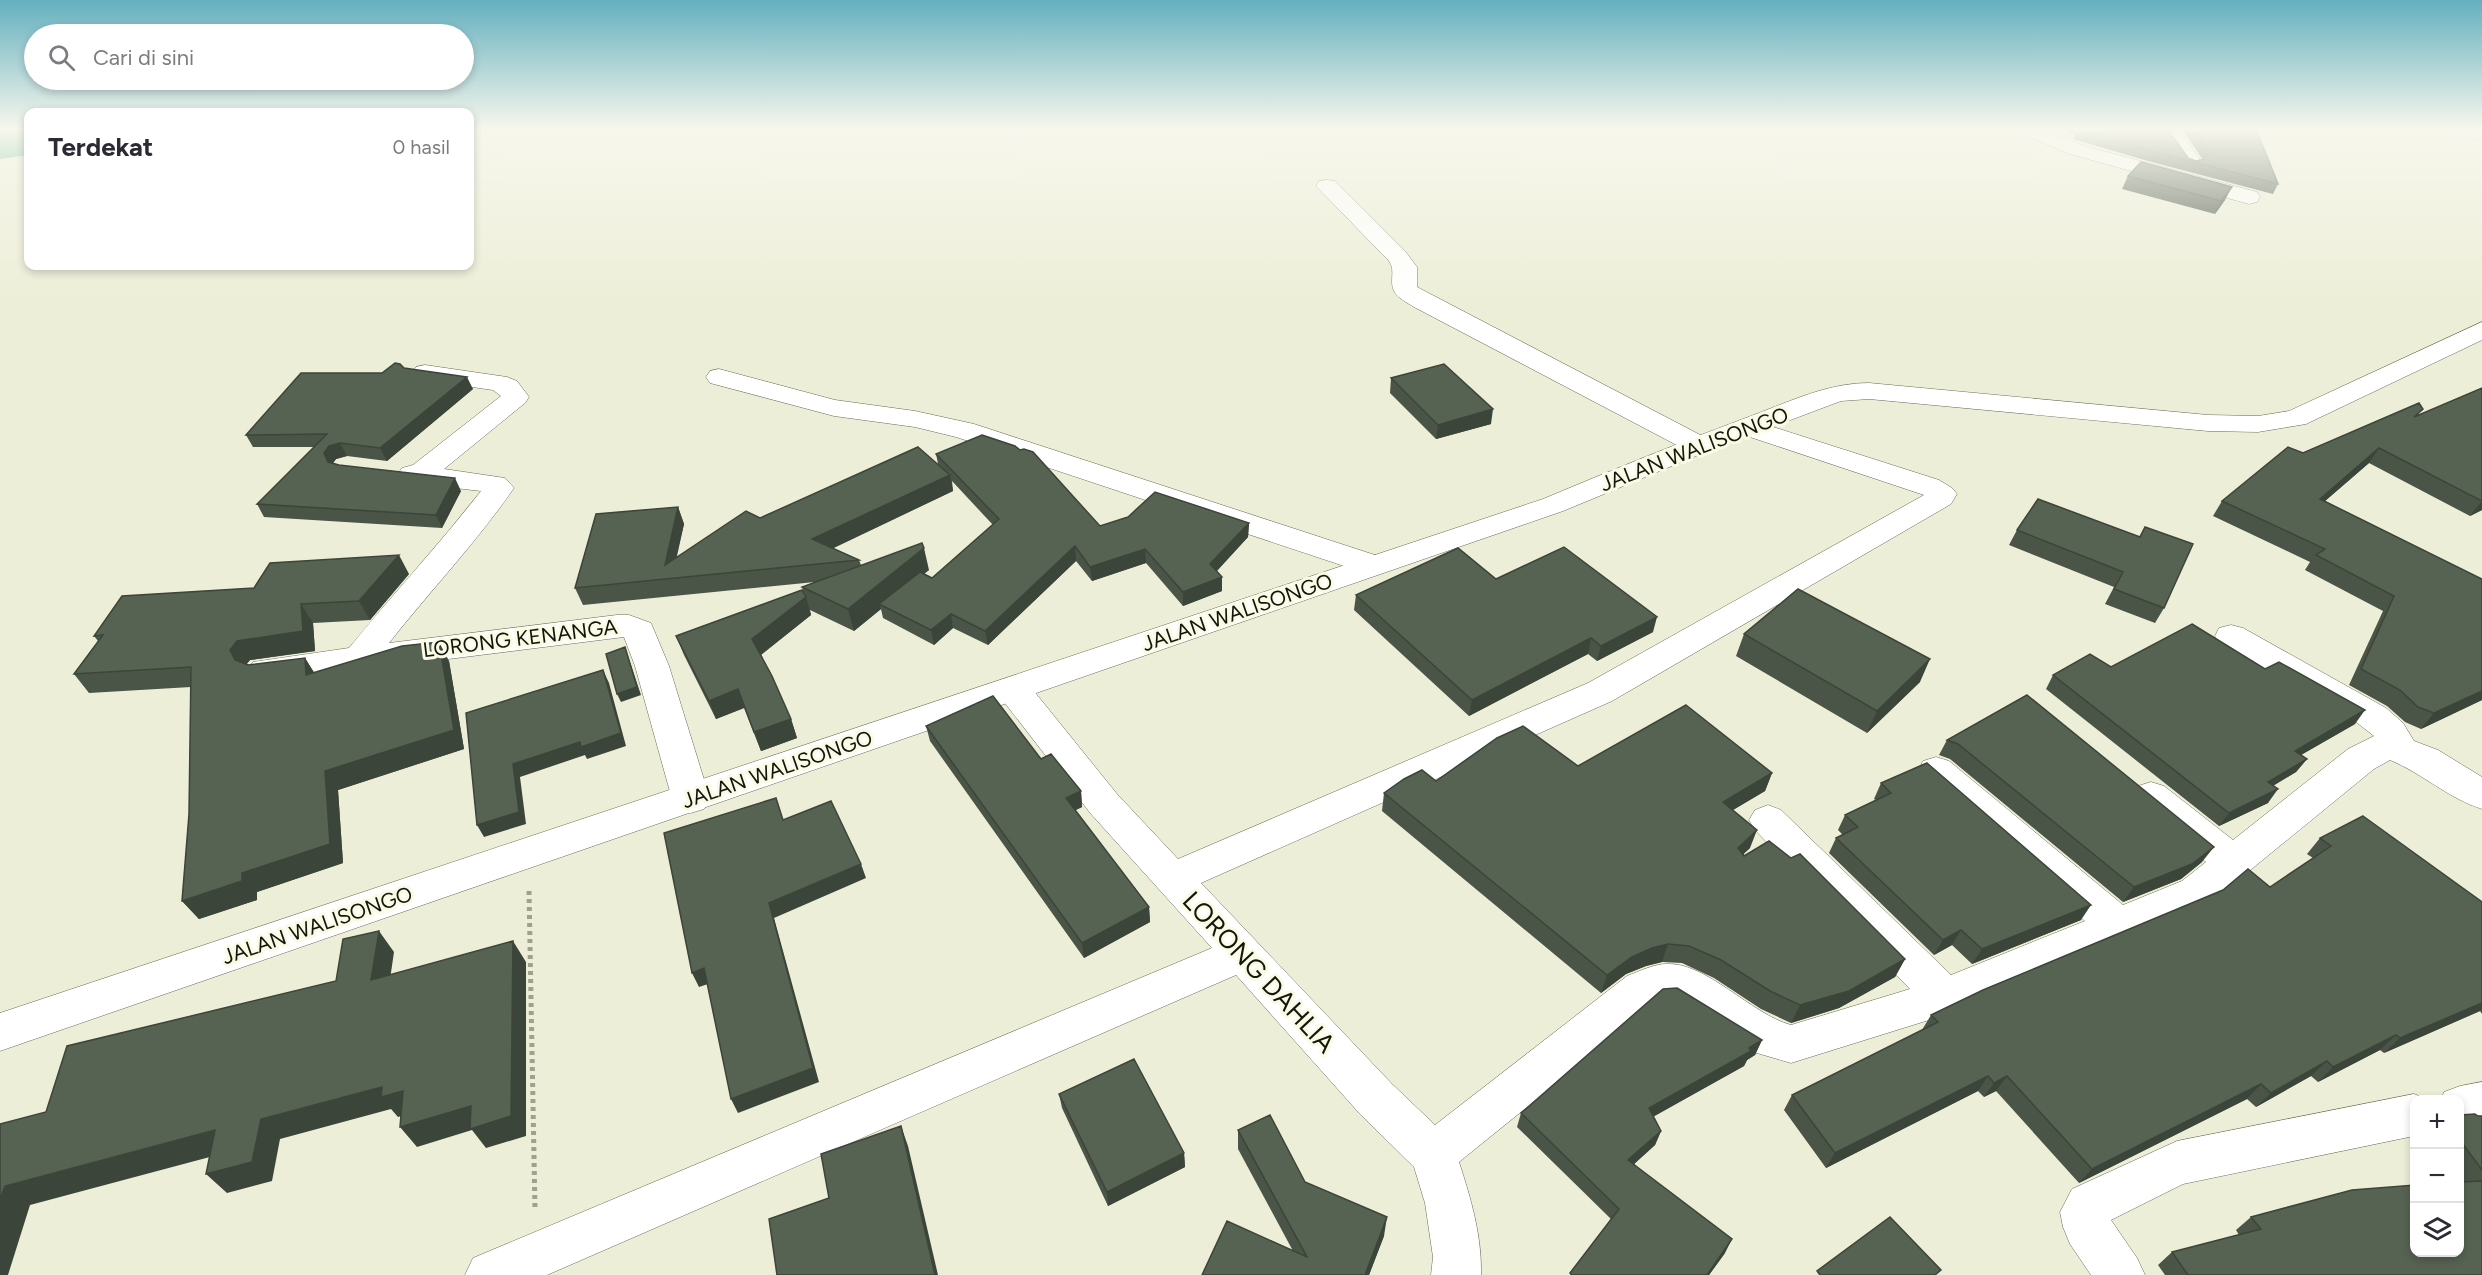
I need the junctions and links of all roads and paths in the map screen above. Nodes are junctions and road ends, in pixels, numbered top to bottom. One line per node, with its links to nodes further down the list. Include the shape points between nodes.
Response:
1 (1330, 188): 8 (street, via 1397,256 1405,267 1407,292)
2 (2218, 188): 3 (street)
3 (2249, 197)
4 (2482, 330): 7 (street, JALAN WALISONGO, via 2296,418 2258,424 2208,423 1854,391 1835,394)
5 (419, 372): 10 (street, via 498,383 516,397)
6 (719, 377): 11 (street, via 834,408 964,430)
7 (1748, 427): 8 (street, JALAN WALISONGO); 24 (street, via 1929,486 1942,494 1941,498 1600,692)
8 (1698, 445): 11 (street, JALAN WALISONGO, via 1553,506)
9 (383, 471): 10 (street)
10 (419, 475): 13 (street, via 495,484 499,488 452,550)
11 (1373, 566): 15 (street, JALAN WALISONGO)
12 (2231, 636): 16 (street, via 2368,713 2385,725)
13 (360, 657): 14 (street, LORONG KENANGA); 20 (street, LORONG KENANGA, via 632,627 639,631 652,666)
14 (262, 670)
15 (1012, 689): 20 (street, JALAN WALISONGO); 24 (street, LORONG DAHLIA, via 1104,804)
16 (2398, 748): 19 (street); 23 (street, via 2388,746 2361,759)
17 (1936, 771): 25 (street)
18 (2124, 774): 23 (street)
19 (2482, 795)
20 (691, 799): 22 (street, JALAN WALISONGO)
21 (1768, 820): 27 (street)
22 (528, 854): 28 (street, JALAN WALISONGO); 33 (path)
23 (2234, 863): 25 (street, via 2196,892)
24 (1173, 878): 26 (street, LORONG DAHLIA)
25 (2118, 925): 27 (street)
26 (1242, 954): 32 (street, LORONG DAHLIA, via 1376,1099); 33 (street)
27 (1945, 998): 32 (street, via 1791,1044 1765,1037 1682,984 1661,981 1642,988)
28 (0, 1032)
29 (2482, 1103): 30 (street)
30 (2464, 1106)
31 (2410, 1116): 36 (street, via 2177,1163 2089,1206 2084,1212 2087,1227)
32 (1433, 1154): 35 (street, LORONG DAHLIA, via 1449,1203)
33 (536, 1265): 34 (street)
34 (490, 1275)
35 (1456, 1275)
36 (2120, 1275)

